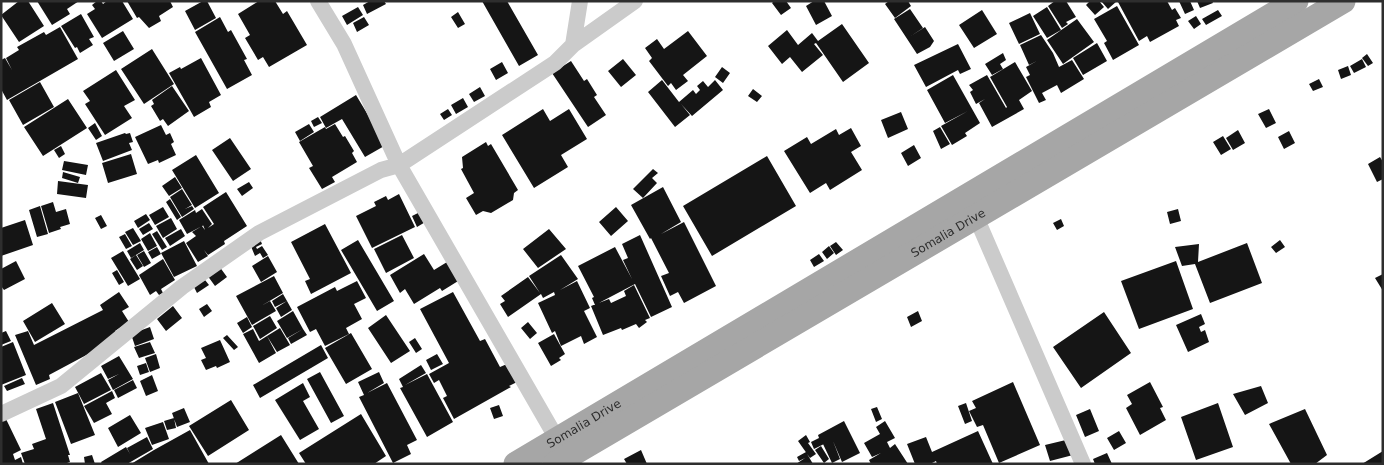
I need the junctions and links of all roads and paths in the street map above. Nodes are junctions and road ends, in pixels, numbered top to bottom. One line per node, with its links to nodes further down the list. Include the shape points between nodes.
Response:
1 (318, 1): 7 (street, via 344,44)
2 (580, 1): 6 (street)
3 (635, 1): 6 (street)
4 (1296, 1): 10 (main road, Somalia Drive)
5 (1343, 1): 8 (main road, Somalia Drive)
6 (573, 45): 7 (street, via 555,63)
7 (399, 165): 9 (street, via 381,170 259,233 182,287 61,386); 10 (street)
8 (976, 217): 12 (main road, Somalia Drive); 13 (street)
9 (1, 414)
10 (557, 439): 11 (main road, Somalia Drive)
11 (516, 464)
12 (555, 464)
13 (1083, 464)

